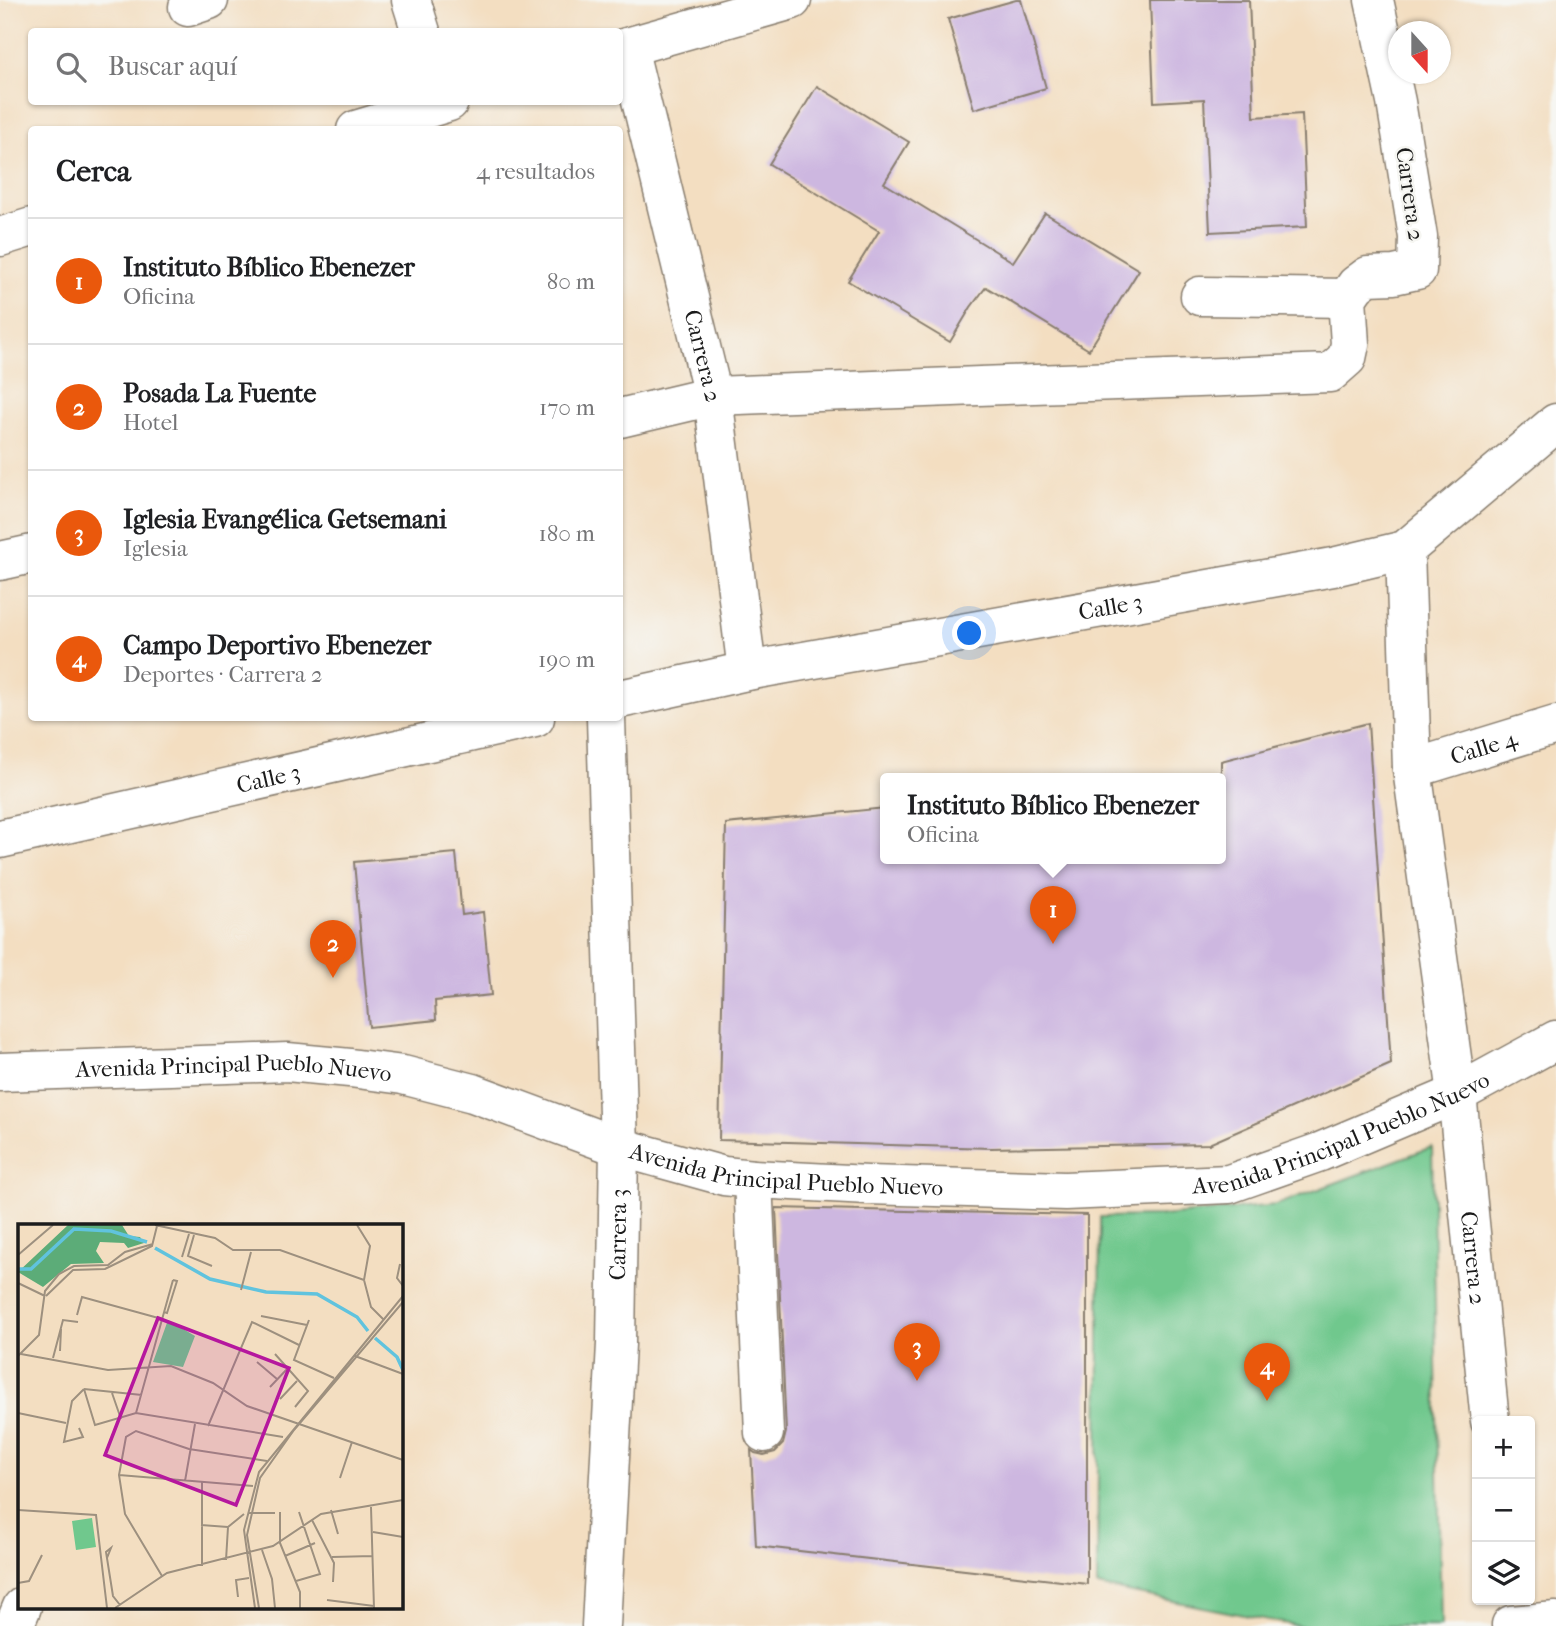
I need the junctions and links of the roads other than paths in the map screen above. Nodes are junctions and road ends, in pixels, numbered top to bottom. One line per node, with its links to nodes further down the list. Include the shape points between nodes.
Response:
1 (411, 0): 4 (street)
2 (792, 0): 5 (street)
3 (1374, 0): 11 (street, Carrera 2, via 1418,237 1417,270 1368,276)
4 (420, 28)
5 (624, 48): 12 (street, Carrera 2)
6 (437, 105): 7 (street)
7 (369, 126)
8 (28, 228): 9 (street)
9 (0, 237)
10 (1200, 296): 11 (street)
11 (1347, 298): 12 (street, via 1347,358 1330,373)
12 (713, 396): 13 (street); 18 (street, Carrera 2)
13 (623, 417)
14 (1550, 440): 15 (street, Calle 3)
15 (1405, 551): 18 (street, Calle 3); 23 (street, Carrera 2)
16 (28, 555): 17 (street)
17 (0, 561)
18 (747, 671): 19 (street, Calle 3)
19 (623, 698)
20 (522, 721): 24 (street, Calle 3)
21 (606, 721): 28 (street, Carrera 3)
22 (1556, 725): 23 (street, Calle 4)
23 (1412, 769): 27 (street, Carrera 2)
24 (0, 839)
25 (1556, 1040): 27 (street, Avenida Principal Pueblo Nuevo)
26 (0, 1072): 28 (street, Avenida Principal Pueblo Nuevo, via 287,1062 350,1068 403,1075 473,1093)
27 (1457, 1094): 29 (street, Avenida Principal Pueblo Nuevo, via 1320,1152 1229,1184 1065,1191); 30 (street, Carrera 2)
28 (619, 1147): 29 (street, Avenida Principal Pueblo Nuevo); 36 (street, Carrera 3, via 616,1344)
29 (753, 1180): 31 (street)
30 (1489, 1416)
31 (764, 1433)
32 (1509, 1605): 37 (street)
33 (22, 1608): 35 (street)
34 (1556, 1621): 37 (street)
35 (14, 1626)
36 (601, 1626)
37 (1511, 1626)

